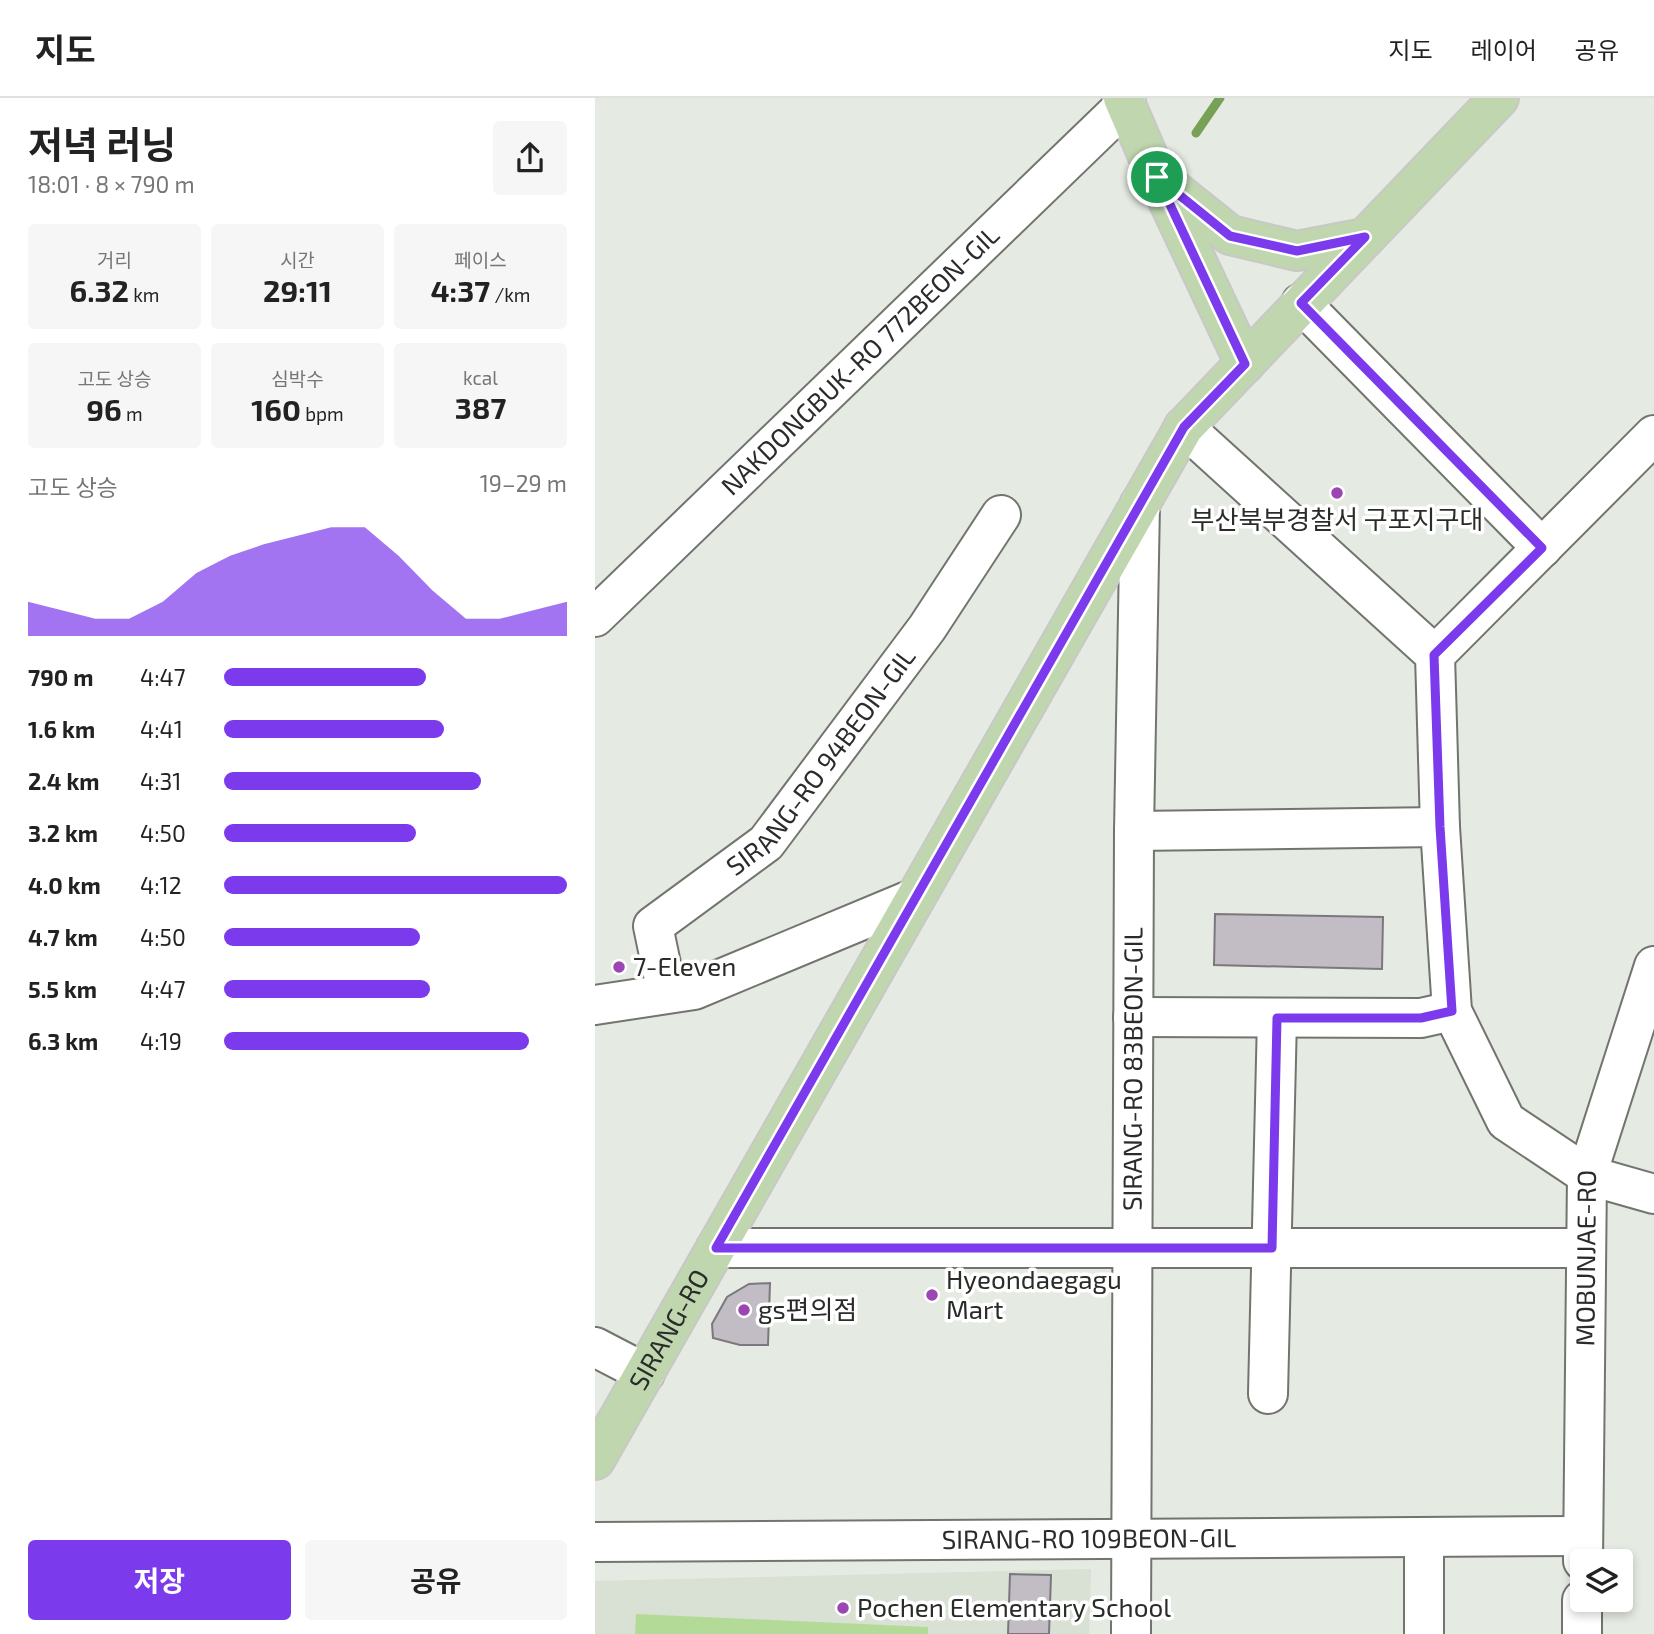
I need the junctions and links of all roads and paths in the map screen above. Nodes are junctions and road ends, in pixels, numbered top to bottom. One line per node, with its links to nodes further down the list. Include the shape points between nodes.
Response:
1 (1125, 101): 3 (main road); 12 (street, NAKDONGBUK-RO 772BEON-GIL)
2 (1484, 103): 4 (main road, SIRANG-RO)
3 (1157, 177): 4 (main road, via 1230,236 1297,251); 6 (main road)
4 (1365, 237): 5 (main road, SIRANG-RO)
5 (1301, 303): 6 (main road, SIRANG-RO); 11 (street)
6 (1245, 364): 7 (main road, SIRANG-RO)
7 (1184, 427): 9 (main road, SIRANG-RO); 13 (street)
8 (1654, 435): 11 (street)
9 (1140, 504): 15 (street, SIRANG-RO 83BEON-GIL); 16 (main road, SIRANG-RO)
10 (1001, 515): 18 (street, SIRANG-RO 94BEON-GIL, via 927,628 767,843 653,926)
11 (1542, 548): 13 (street)
12 (596, 615)
13 (1434, 655): 14 (street)
14 (1440, 827): 15 (street); 20 (street)
15 (1134, 831): 21 (street, SIRANG-RO 83BEON-GIL)
16 (915, 898): 18 (street, via 694,990); 25 (main road, SIRANG-RO)
17 (1654, 966): 23 (street, MOBUNJAE-RO)
18 (667, 993): 19 (street)
19 (595, 1005)
20 (1452, 1011): 22 (street, via 1421,1018); 23 (street, via 1506,1121)
21 (1133, 1017): 22 (street); 26 (street, SIRANG-RO 83BEON-GIL)
22 (1277, 1018): 27 (street)
23 (1587, 1175): 24 (street); 28 (street, MOBUNJAE-RO)
24 (1654, 1194)
25 (716, 1248): 26 (street); 30 (main road, SIRANG-RO)
26 (1132, 1248): 27 (street); 34 (street, SIRANG-RO 83BEON-GIL)
27 (1272, 1248): 28 (street); 31 (street)
28 (1586, 1248): 36 (street, MOBUNJAE-RO)
29 (595, 1347): 30 (street)
30 (645, 1373): 32 (main road, SIRANG-RO)
31 (1268, 1394)
32 (595, 1460)
33 (1424, 1537): 34 (street, SIRANG-RO 109BEON-GIL); 36 (street, SIRANG-RO 109BEON-GIL); 39 (street)
34 (1131, 1538): 35 (street, SIRANG-RO 109BEON-GIL); 38 (street, SIRANG-RO 83BEON-GIL)
35 (595, 1542)
36 (1583, 1549)
37 (1582, 1612): 40 (street)
38 (1131, 1634)
39 (1424, 1634)
40 (1582, 1634)

